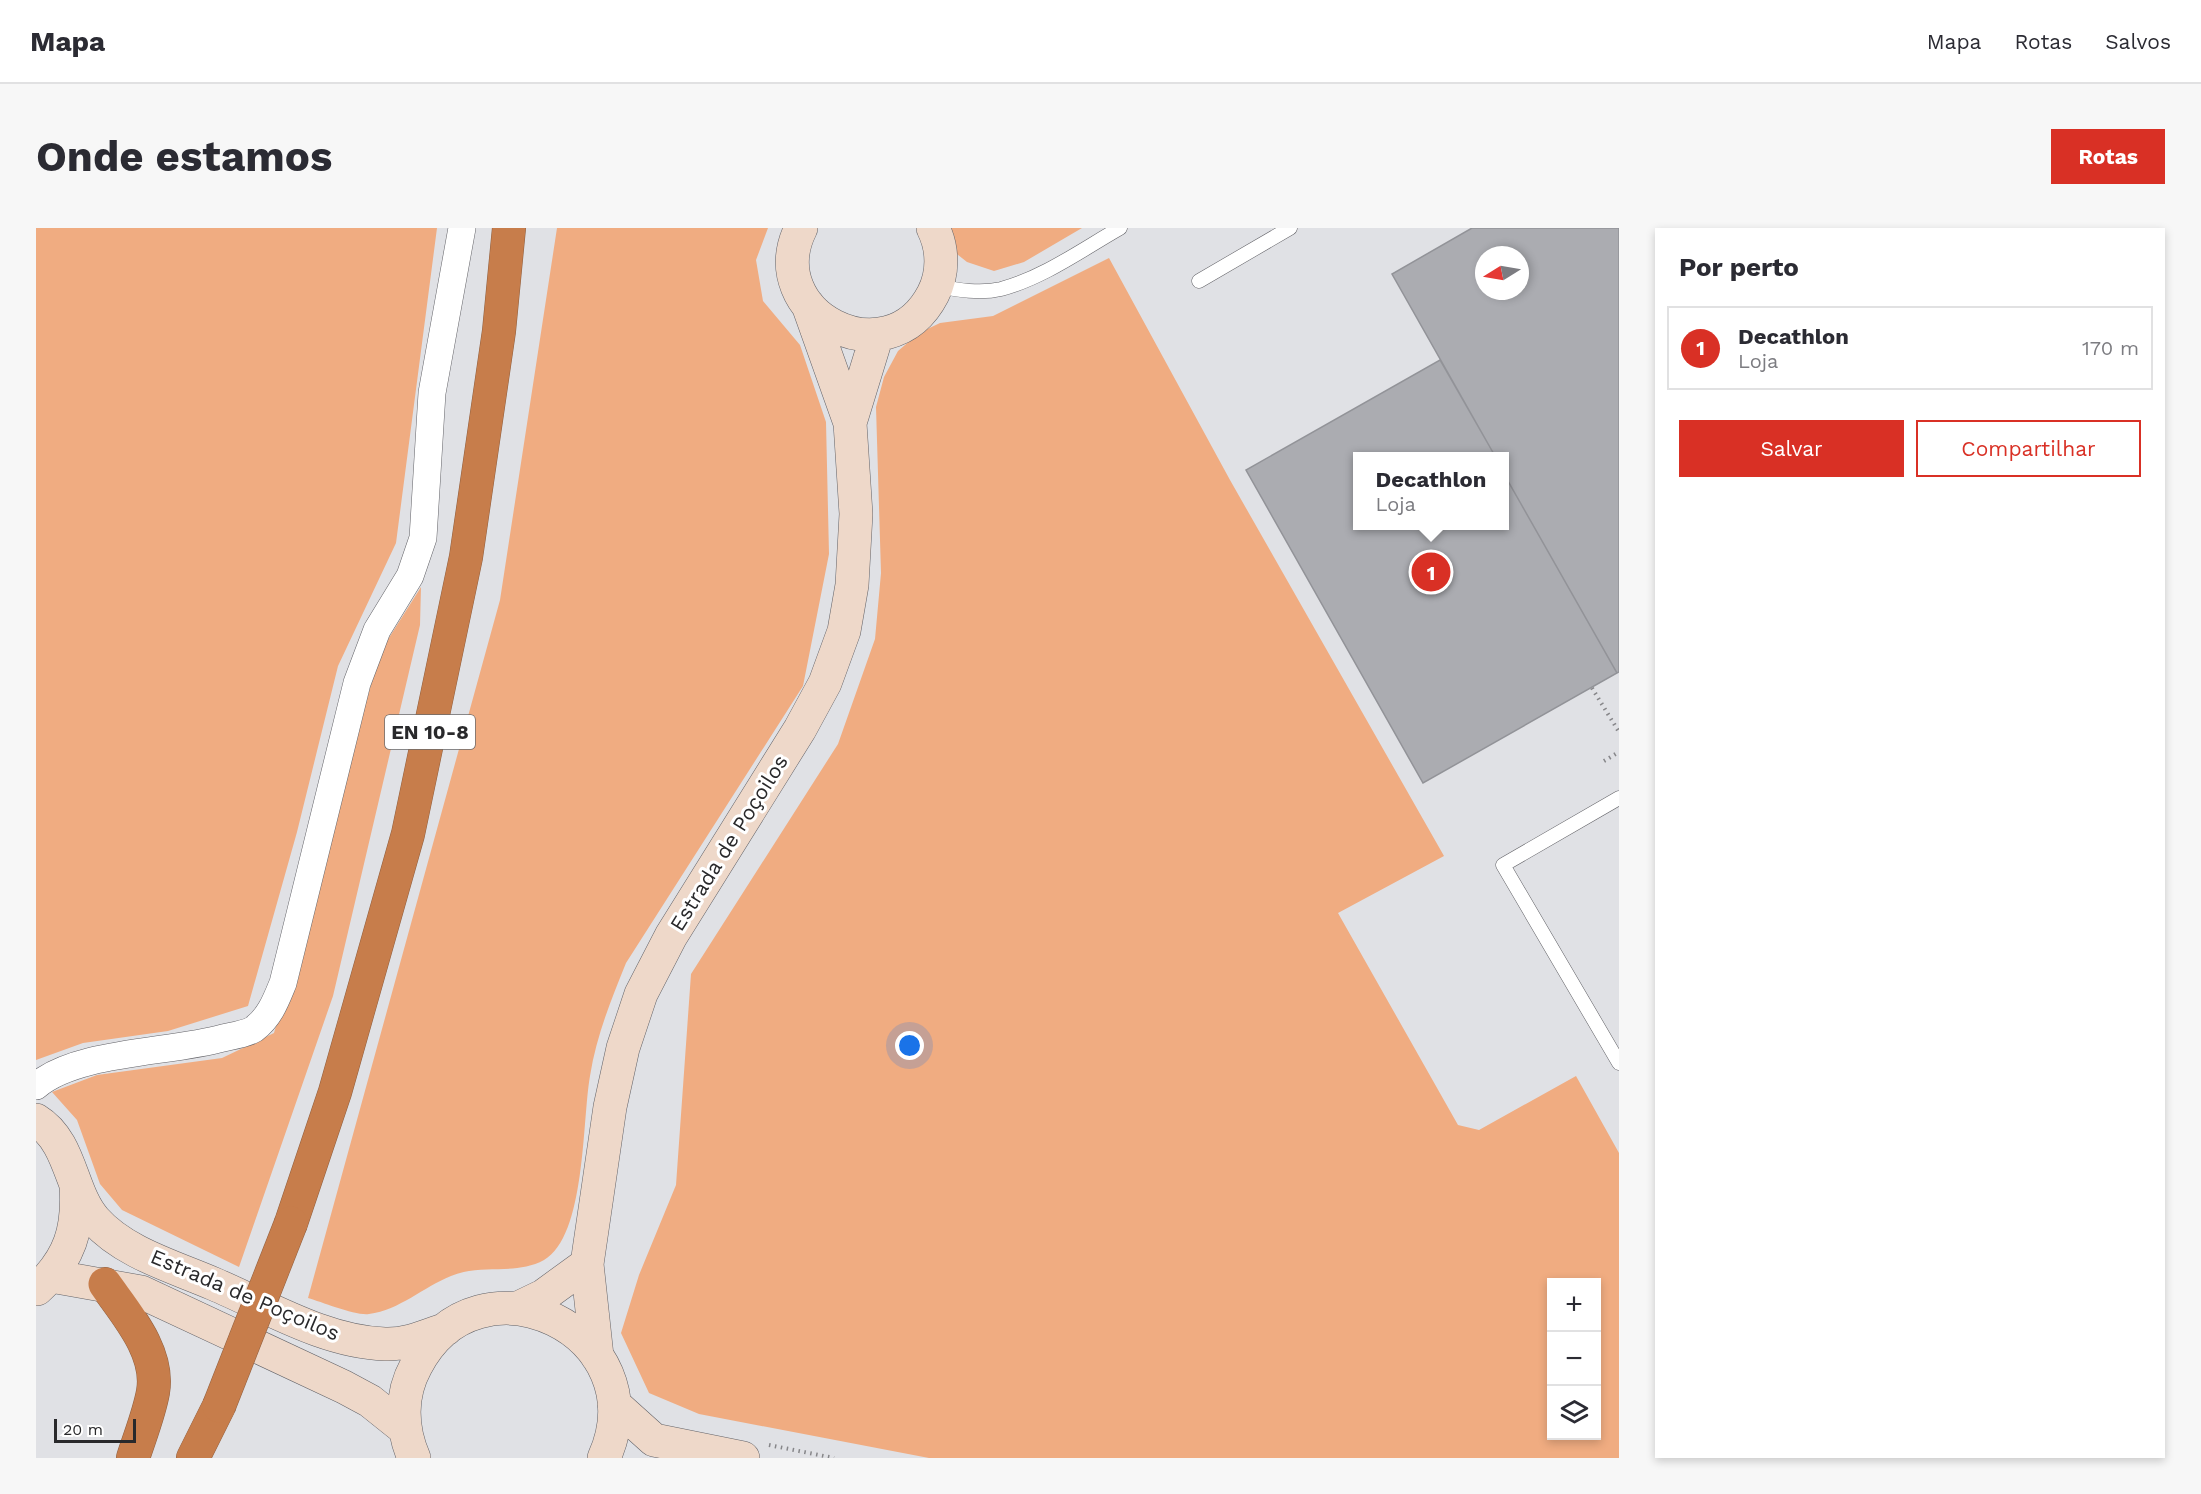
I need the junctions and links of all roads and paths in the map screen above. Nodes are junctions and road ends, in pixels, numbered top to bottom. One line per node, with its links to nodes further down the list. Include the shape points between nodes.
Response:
1 (462, 228): 18 (street, via 432,393 423,538 410,576 377,630 357,682 283,982 270,1013 253,1030 69,1068)
2 (508, 228): 28 (highway, EN 10-8, bridge, via 499,331 466,557 408,834 335,1092 291,1223)
3 (801, 228): 9 (street, Estrada de Poçoilos, via 793,254 794,272)
4 (933, 228): 8 (street, Estrada de Poçoilos, via 942,263)
5 (1120, 228): 8 (lane, via 1031,277 1000,289 968,291)
6 (1290, 228): 7 (lane)
7 (1199, 281)
8 (937, 286): 10 (street, Estrada de Poçoilos, via 914,319)
9 (808, 305): 10 (street, Estrada de Poçoilos, via 825,321 846,332); 11 (street, Estrada de Poçoilos)
10 (877, 335): 11 (street, Estrada de Poçoilos)
11 (850, 423): 21 (street, Estrada de Poçoilos, via 856,514 852,585 844,632 825,683 800,729 671,936 640,994 610,1107)
12 (1592, 688): 13 (path)
13 (1619, 732)
14 (1619, 752): 15 (path)
15 (1604, 760)
16 (1619, 798): 17 (lane, via 1503,865)
17 (1619, 1063)
18 (36, 1086)
19 (36, 1120): 20 (street, Estrada de Poçoilos, via 63,1149)
20 (75, 1180): 22 (street, Estrada de Poçoilos, via 78,1214 69,1247); 25 (street, Estrada de Poçoilos, via 93,1218 126,1245 320,1330 387,1345 415,1341)
21 (587, 1264): 24 (street, Estrada de Poçoilos, via 543,1296); 26 (street, Estrada de Poçoilos)
22 (44, 1283): 23 (street, Estrada de Poçoilos)
23 (105, 1284): 29 (street, Estrada de Poçoilos, via 141,1292 344,1387 370,1401); 30 (highway, via 141,1336 150,1360 154,1389)
24 (518, 1308): 25 (street, Estrada de Poçoilos, via 473,1314); 26 (street, Estrada de Poçoilos, via 537,1311 571,1328)
25 (446, 1329): 29 (street, Estrada de Poçoilos, via 432,1342 406,1392)
26 (597, 1356): 27 (street, Estrada de Poçoilos)
27 (614, 1404): 33 (street, Estrada de Poçoilos, via 614,1426); 34 (street, via 654,1440)
28 (219, 1406): 31 (highway); 32 (highway)
29 (409, 1444)
30 (133, 1458)
31 (193, 1458)
32 (199, 1458)
33 (604, 1458)
34 (743, 1458)

